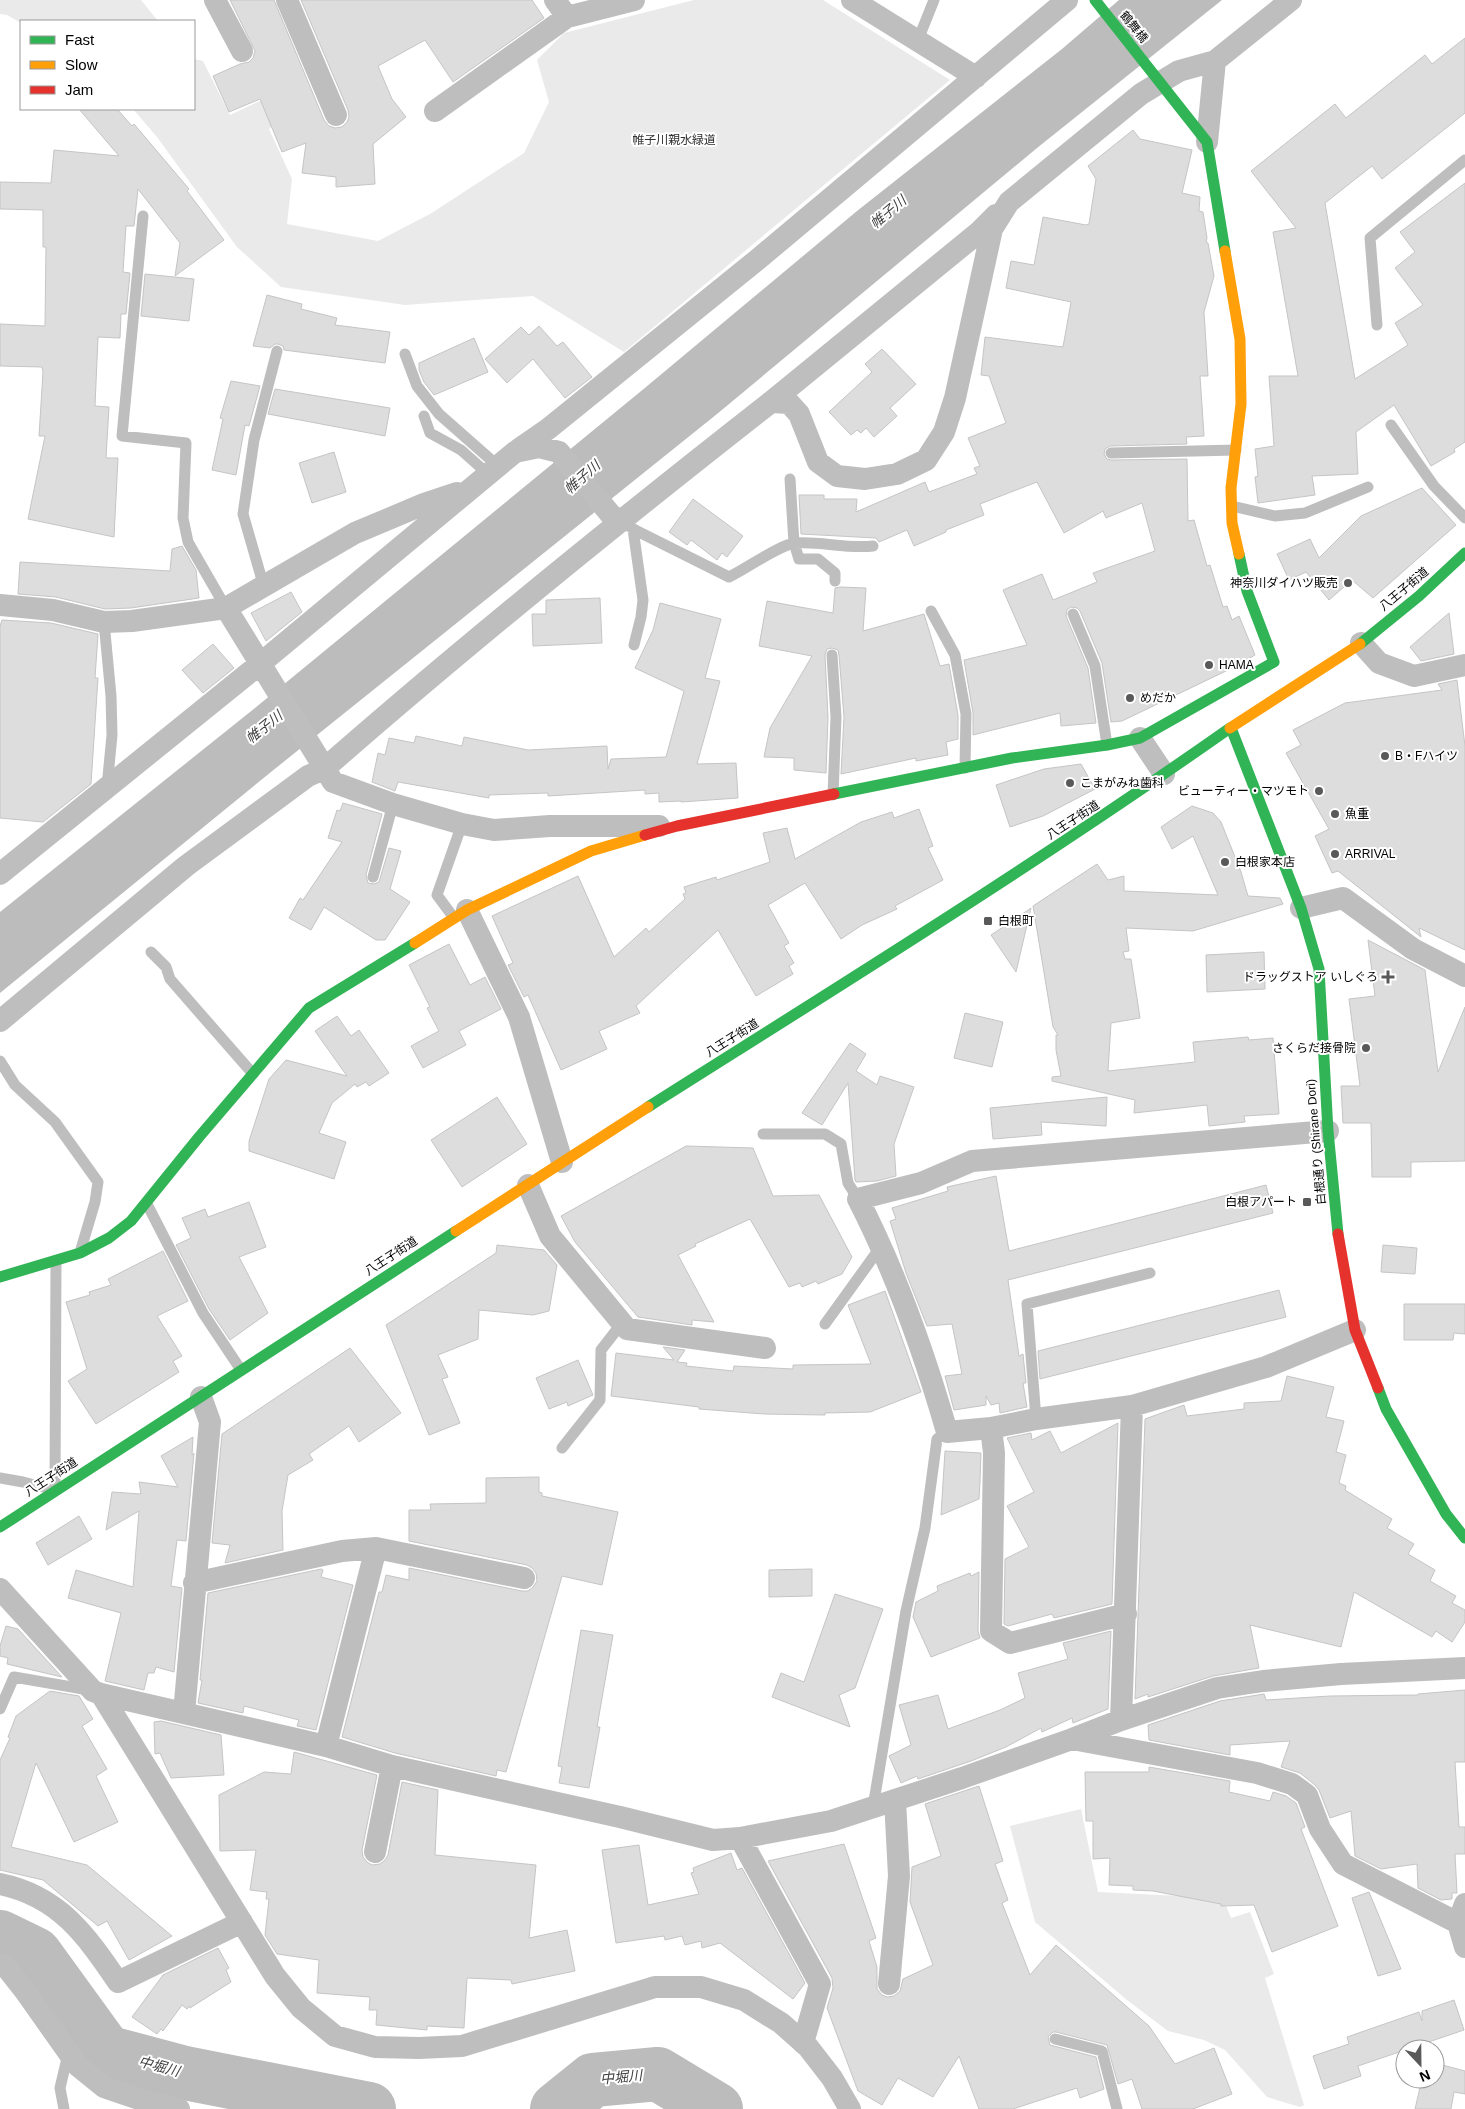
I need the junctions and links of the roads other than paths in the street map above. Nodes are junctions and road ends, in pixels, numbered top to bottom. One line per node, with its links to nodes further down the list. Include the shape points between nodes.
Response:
1 (215, 0): 11 (street)
2 (287, 0): 16 (street)
3 (634, 0): 9 (street)
4 (852, 0): 10 (street)
5 (934, 0): 10 (lane)
6 (1067, 0): 14 (street)
7 (1095, 0): 13 (main road, 鶴舞橋)
8 (1291, 0): 12 (street)
9 (561, 9): 15 (street)
10 (918, 40): 14 (street)
11 (242, 51)
12 (1215, 61): 13 (street); 17 (street)
13 (1157, 77): 17 (main road, 鶴舞橋); 19 (street, via 1141,94)
14 (976, 78): 28 (street, via 757,260)
15 (436, 111)
16 (336, 115)
17 (1207, 142): 27 (main road, via 1240,339 1241,404)
18 (1465, 160): 21 (lane, via 1370,238)
19 (1009, 202): 24 (street, via 979,232); 24 (street, via 992,229 955,398 944,432 926,460 897,474 865,479 837,476 818,462 799,414 789,403)
20 (142, 216): 43 (lane, via 122,436 186,444 183,518 188,542)
21 (1377, 325)
22 (277, 350): 41 (lane, via 254,440 243,514)
23 (404, 354): 30 (lane, via 417,386)
24 (771, 402): 36 (street)
25 (424, 416): 30 (lane, via 430,433)
26 (1391, 425): 35 (lane, via 1434,486)
27 (1236, 450): 29 (lane); 34 (main road)
28 (515, 452): 30 (street); 36 (street, via 539,447 559,452)
29 (1111, 453)
30 (493, 470): 33 (street)
31 (790, 479): 37 (lane)
32 (1368, 487): 34 (lane, via 1305,513 1274,516)
33 (470, 489): 41 (street, via 355,533); 50 (street)
34 (1232, 506): 53 (main road, via 1232,523 1247,591 1274,662)
35 (1465, 518)
36 (621, 521): 37 (lane, via 730,577); 48 (lane, via 643,600); 55 (street)
37 (794, 543): 38 (lane, via 856,548); 40 (lane, via 799,559 818,559 835,573)
38 (873, 546)
39 (1465, 553): 47 (main road, 八王子街道)
40 (835, 581)
41 (264, 587): 43 (street)
42 (0, 605): 46 (street, via 53,610)
43 (226, 608): 46 (street); 50 (street)
44 (931, 611): 56 (lane, via 955,655 966,714)
45 (1073, 614): 54 (lane, via 1095,666)
46 (104, 622): 58 (lane, via 112,735)
47 (1361, 643): 51 (street, via 1379,663 1414,676); 52 (main road, 八王子街道)
48 (634, 645)
49 (832, 655): 59 (lane, via 836,717)
50 (262, 665): 55 (street); 58 (street)
51 (1465, 665)
52 (1231, 728): 57 (main road, 八王子街道); 65 (main road, 白根通り (Shirane Dori))
53 (1140, 738): 54 (main road); 57 (street)
54 (1107, 745): 56 (main road)
55 (322, 765): 60 (street, via 333,782); 69 (street, via 186,866)
56 (965, 768): 59 (main road)
57 (1164, 774): 74 (main road, 八王子街道, via 982,895)
58 (107, 787): 63 (street)
59 (833, 795): 62 (main road)
60 (394, 804): 61 (street); 64 (lane)
61 (462, 824): 62 (street, via 494,830 550,826); 66 (lane, via 437,895)
62 (677, 826): 66 (main road, via 591,851)
63 (1, 872)
64 (373, 877)
65 (1301, 908): 68 (street, via 1343,898 1413,949); 72 (main road, 白根通り (Shirane Dori), via 1318,969)
66 (460, 914): 71 (main road, via 309,1008); 74 (street, via 519,1017)
67 (151, 952): 71 (lane, via 166,967 170,979)
68 (1465, 976)
69 (0, 1022)
70 (1, 1065): 79 (lane, via 15,1085 55,1122 98,1182)
71 (253, 1074): 77 (main road)
72 (1328, 1130): 76 (street, via 972,1161 921,1183); 85 (main road, 白根通り (Shirane Dori), via 1340,1249)
73 (763, 1134): 76 (lane, via 825,1134 837,1141 841,1144 848,1183)
74 (562, 1162): 75 (main road, 八王子街道)
75 (528, 1185): 83 (street, via 550,1236); 87 (main road, 八王子街道)
76 (858, 1199): 78 (street)
77 (146, 1203): 79 (main road, via 131,1221 109,1238); 87 (lane, via 203,1313)
78 (882, 1245): 84 (lane); 92 (street, via 928,1368)
79 (80, 1253): 80 (main road)
80 (56, 1261): 82 (main road); 95 (lane)
81 (1150, 1273): 90 (lane, via 1027,1304)
82 (0, 1277)
83 (622, 1323): 86 (street, via 627,1329); 93 (lane, via 600,1350 600,1400)
84 (826, 1324)
85 (1354, 1330): 89 (street, via 1266,1367); 97 (main road, 白根通り (Shirane Dori), via 1386,1409 1446,1514)
86 (765, 1348)
87 (241, 1370): 88 (main road, 八王子街道)
88 (201, 1396): 95 (main road, 八王子街道); 100 (street, via 210,1422)
89 (1132, 1406): 90 (street); 102 (street)
90 (1036, 1419): 91 (street)
91 (991, 1428): 92 (street); 102 (street, via 994,1453 991,1630 1010,1643)
92 (947, 1432): 112 (lane, via 937,1439 925,1528 906,1611)
93 (562, 1448)
94 (0, 1478): 95 (lane)
95 (55, 1490): 96 (main road, 八王子街道)
96 (0, 1527)
97 (1465, 1538)
98 (376, 1548): 99 (street); 100 (street, via 342,1551); 109 (street)
99 (524, 1578)
100 (194, 1583): 106 (street)
101 (0, 1589): 104 (street)
102 (1126, 1614): 107 (street)
103 (1465, 1668): 107 (street, via 1263,1681 1217,1688)
104 (97, 1692): 105 (lane, via 14,1677); 106 (street); 117 (street)
105 (0, 1709)
106 (184, 1713): 109 (street)
107 (1121, 1720): 108 (street)
108 (1072, 1740): 111 (street); 116 (street, via 1257,1773 1292,1784 1307,1795 1320,1829 1343,1864)
109 (326, 1746): 110 (street)
110 (392, 1766): 113 (street, via 714,1840); 114 (street)
111 (895, 1800): 112 (street); 120 (street, via 899,1876)
112 (873, 1807): 113 (street, via 831,1821)
113 (740, 1838): 122 (street, via 820,1984)
114 (375, 1852)
115 (0, 1884): 117 (street, via 18,1887 52,1904 88,1938 118,1982)
116 (1461, 1913): 118 (street)
117 (242, 1922): 122 (street, via 275,1976 301,2008 335,2036 375,2046 462,2046 655,1987 701,1987 744,2000 781,2023)
118 (1465, 1947)
119 (0, 1964): 123 (street, via 7,1968)
120 (889, 1984)
121 (1055, 2039): 127 (lane, via 1102,2052)
122 (803, 2043): 126 (street, via 832,2078)
123 (69, 2053): 124 (lane, via 60,2088); 125 (street, via 78,2066 104,2087)
124 (64, 2109)
125 (179, 2109)
126 (850, 2109)
127 (1117, 2109)

